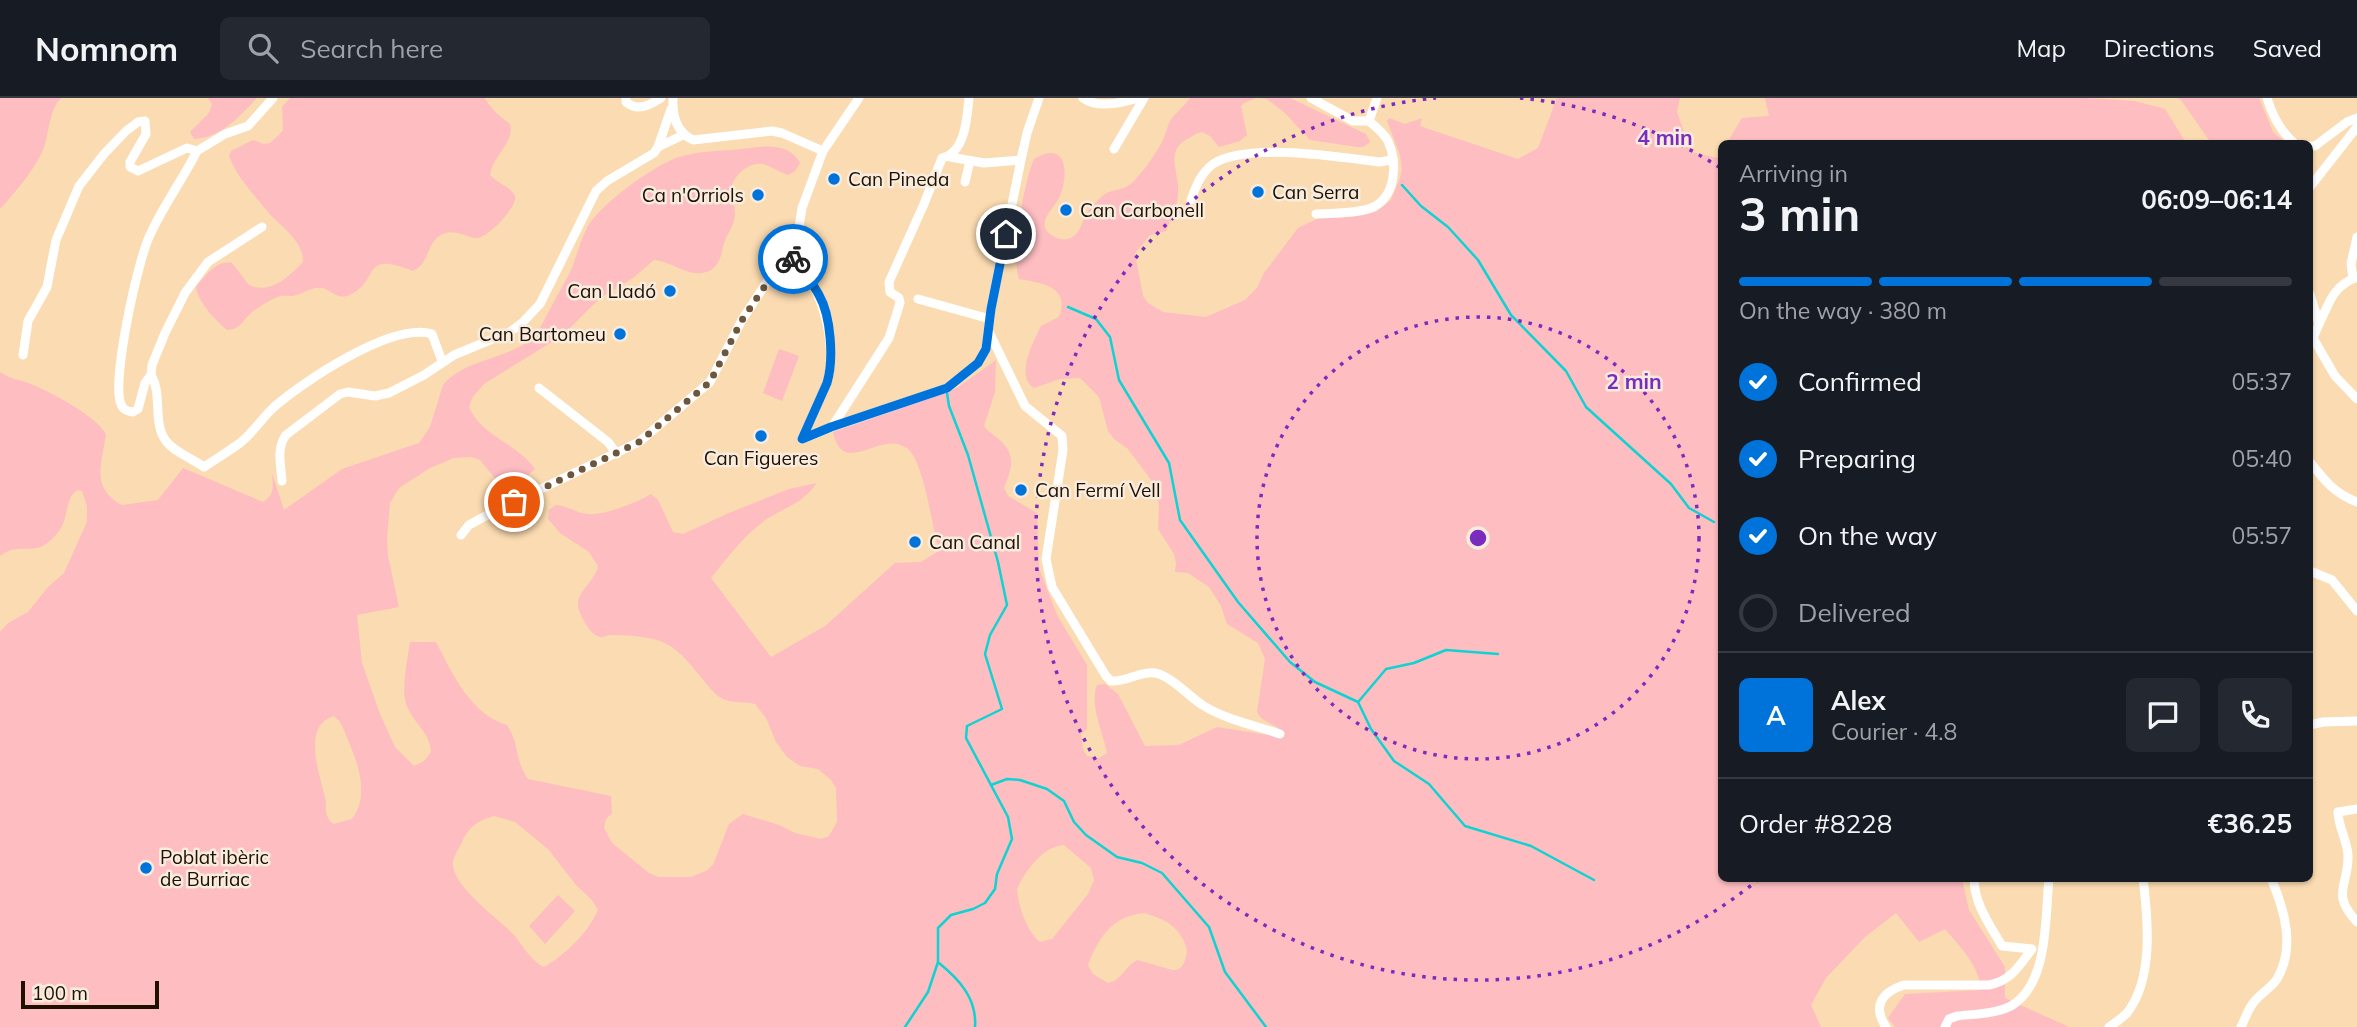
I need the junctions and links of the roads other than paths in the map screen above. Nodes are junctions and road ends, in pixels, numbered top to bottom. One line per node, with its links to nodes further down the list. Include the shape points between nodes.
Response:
1 (273, 98): 23 (street, via 248,125)
2 (626, 98): 3 (street, via 632,107 642,107)
3 (662, 98)
4 (859, 98): 24 (street)
5 (970, 98): 25 (street, via 958,149)
6 (1039, 98): 26 (street)
7 (1083, 98): 13 (street)
8 (1138, 98): 13 (street)
9 (1144, 98): 22 (street)
10 (1311, 98): 16 (street, via 1353,121)
11 (1377, 98): 16 (street)
12 (2267, 98): 19 (street)
13 (1112, 101)
14 (673, 102): 18 (street); 21 (street)
15 (2357, 118): 20 (street)
16 (1369, 121): 27 (street, via 1388,141)
17 (2357, 127): 30 (street)
18 (683, 135): 21 (street); 24 (street, via 693,140 772,131)
19 (2291, 140)
20 (2313, 145)
21 (658, 147): 45 (street, via 596,191 540,304 527,319 510,332)
22 (1114, 149)
23 (197, 151): 44 (street, via 187,148 133,171 130,163 146,134 145,121 138,121 103,154 79,186 56,240 47,287 28,321); 46 (street, via 148,237 139,268 122,351 119,397 127,411 138,409)
24 (823, 151): 35 (street, via 802,208 798,234)
25 (950, 157): 28 (street); 49 (street, via 942,158 889,282 890,292 900,303 889,338)
26 (1021, 160): 28 (street); 39 (street)
27 (1393, 160): 31 (street, via 1280,152 1238,156 1214,164 1199,179); 32 (street, via 1394,177 1380,203 1368,209)
28 (970, 161): 29 (street)
29 (965, 182)
30 (2313, 183)
31 (1191, 200)
32 (1316, 214)
33 (262, 227): 46 (street, via 208,262 185,293)
34 (2357, 237): 36 (street, via 2351,264)
35 (786, 255): 49 (street, via 820,297 831,345 827,383 802,439); 50 (street, via 742,320 710,382 639,442)
36 (2355, 278): 40 (street, via 2334,292)
37 (918, 299): 39 (street)
38 (2313, 303): 40 (street)
39 (990, 319): 41 (street)
40 (2319, 324): 42 (street)
41 (989, 332): 49 (street, via 978,363 947,388); 61 (street, via 1025,406 1062,436 1046,559 1052,587 1106,676 1118,682 1160,674 1226,718)
42 (2313, 333)
43 (2313, 337): 48 (street, via 2335,376)
44 (23, 355)
45 (442, 361): 46 (street, via 432,334 425,331 391,338 345,358 275,406 243,441 204,467 167,442); 52 (street, via 389,393 348,392 321,408 281,442)
46 (151, 375)
47 (539, 388): 50 (street)
48 (2357, 399)
49 (831, 427)
50 (617, 454): 54 (street, via 493,512 468,525)
51 (2313, 466): 53 (street, via 2332,489)
52 (282, 481)
53 (2357, 502)
54 (461, 535)
55 (2313, 571): 56 (street, via 2332,580)
56 (2357, 611)
57 (2357, 712): 59 (street)
58 (2357, 720): 59 (street)
59 (2343, 721): 60 (street)
60 (2313, 725)
61 (1280, 734)
62 (2357, 809): 67 (street, via 2338,812 2338,821 2348,855 2341,898)
63 (1974, 882): 69 (street, via 1984,916 2003,946)
64 (2049, 882): 68 (street)
65 (2144, 882): 72 (street, via 2145,976 2126,1013)
66 (2272, 882): 73 (street, via 2286,918 2282,969 2251,1006)
67 (2357, 922)
68 (2043, 934): 69 (street); 71 (street, via 2038,972 2020,999 1997,1011 1950,1019)
69 (2032, 949): 70 (street, via 2001,983 1892,989 1879,1009)
70 (1886, 1027)
71 (1945, 1027)
72 (2109, 1027)
73 (2241, 1027)

